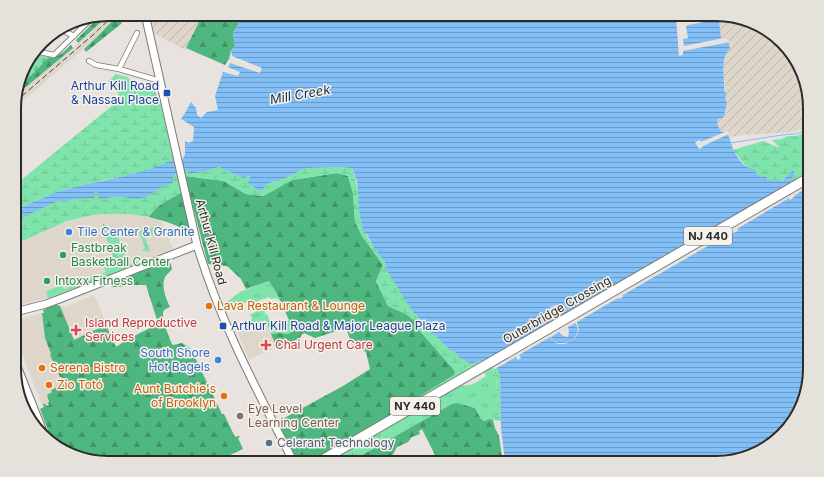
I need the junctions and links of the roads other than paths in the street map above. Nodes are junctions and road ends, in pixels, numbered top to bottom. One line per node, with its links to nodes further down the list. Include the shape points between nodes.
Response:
1 (147, 21): 9 (street, Arthur Kill Road)
2 (86, 24): 5 (street)
3 (66, 32): 5 (street)
4 (137, 33): 8 (street)
5 (74, 36): 6 (street, via 55,54)
6 (42, 52)
7 (89, 60): 8 (street, via 96,65)
8 (119, 69): 9 (street)
9 (160, 81): 12 (street, Arthur Kill Road)
10 (803, 181): 13 (highway, Outerbridge Crossing / NJ 440)
11 (803, 186): 13 (highway, Outerbridge Crossing / NJ 440)
12 (198, 245): 14 (street, via 46,304); 17 (street, Arthur Kill Road, via 211,287 233,340)
13 (606, 298): 18 (highway, Outerbridge Crossing / NY 440); 19 (highway, Outerbridge Crossing / NY 440)
14 (21, 310)
15 (22, 378): 16 (street)
16 (39, 420)
17 (290, 456)
18 (329, 456)
19 (339, 456)

